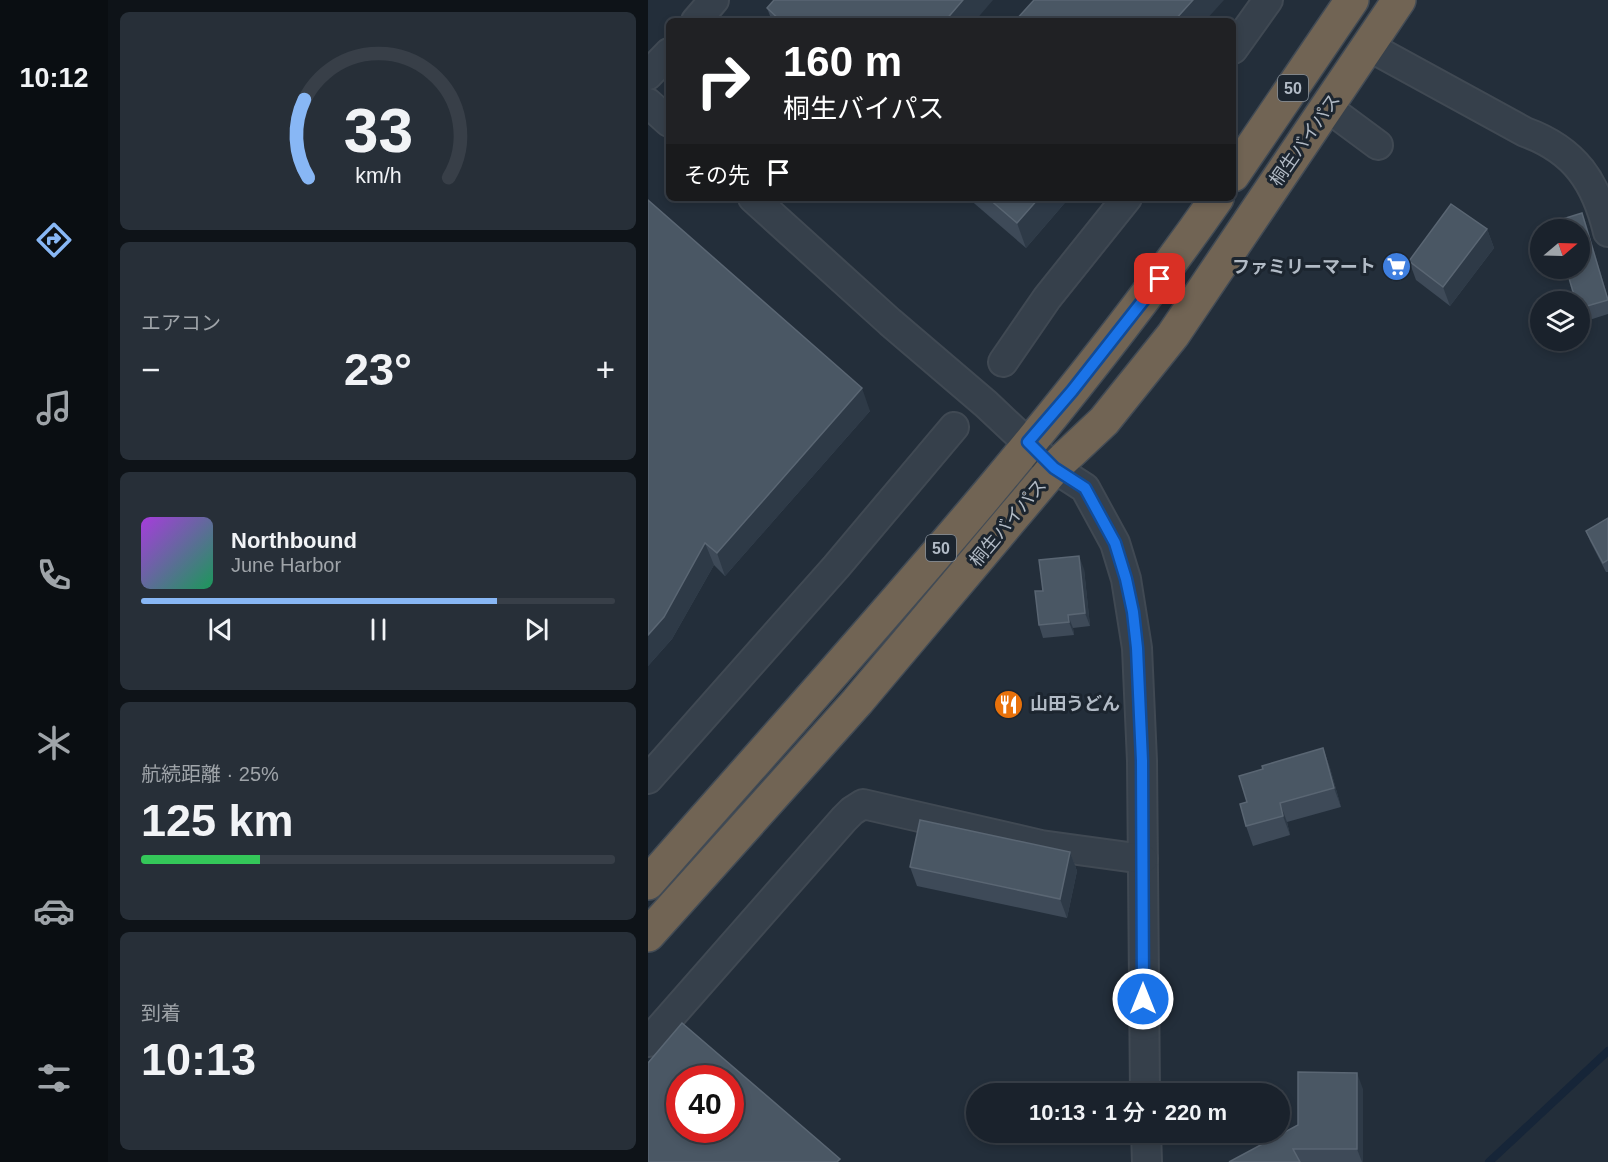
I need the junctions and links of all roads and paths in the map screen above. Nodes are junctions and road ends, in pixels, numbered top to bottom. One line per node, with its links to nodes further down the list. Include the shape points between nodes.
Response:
1 (714, 0): 5 (street)
2 (1268, 0): 6 (street)
3 (1352, 0): 14 (highway, 50)
4 (1399, 0): 7 (highway, 桐生バイパス / 50)
5 (699, 18)
6 (1236, 45)
7 (1368, 46): 11 (highway, 桐生バイパス / 50); 18 (street, via 1546,140 1579,165 1595,191)
8 (666, 56): 9 (street)
9 (648, 75)
10 (648, 103): 12 (street)
11 (1328, 108): 13 (street); 22 (highway, 桐生バイパス / 50, via 1173,335 1104,421)
12 (666, 119)
13 (1378, 145)
14 (1236, 171)
15 (756, 201): 21 (street)
16 (1125, 201): 19 (street, via 1047,298)
17 (1215, 201): 21 (highway, 桐生バイパス / 50, via 1160,279)
18 (1608, 232)
19 (1003, 362)
20 (954, 427): 23 (street)
21 (1028, 442): 22 (street); 25 (highway, 桐生バイパス / 50, via 989,493)
22 (1054, 468): 24 (street, via 1085,488 1115,543 1126,579 1137,648); 26 (highway, 桐生バイパス / 50, via 857,702)
23 (648, 779)
24 (1143, 859): 27 (street, via 1041,845 863,804 844,819); 28 (street)
25 (648, 883)
26 (648, 936)
27 (648, 1042)
28 (1145, 1083)
29 (1146, 1143): 30 (street)
30 (1147, 1162)

